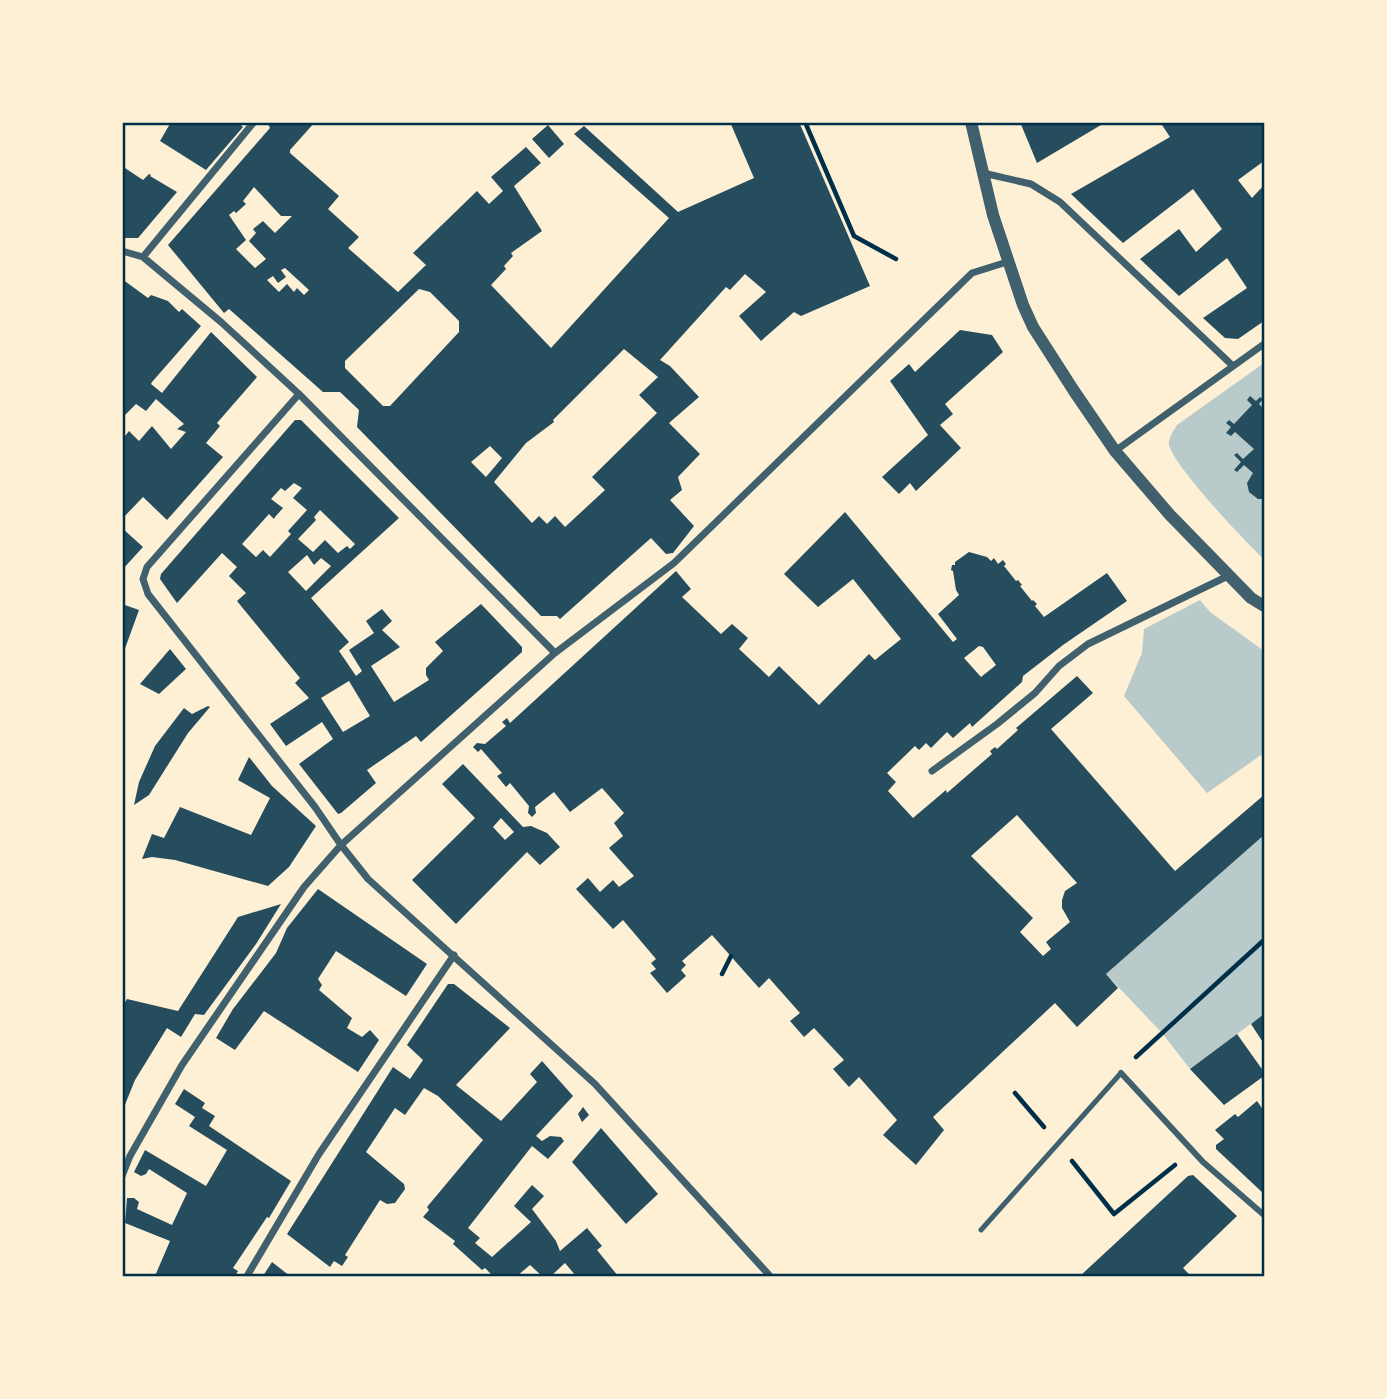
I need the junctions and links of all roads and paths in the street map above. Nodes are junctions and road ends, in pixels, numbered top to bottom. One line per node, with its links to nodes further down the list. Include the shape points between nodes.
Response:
1 (254, 122): 6 (street)
2 (805, 122): 7 (path, via 854,236)
3 (971, 122): 4 (street)
4 (982, 173): 8 (street); 10 (street, via 1031,184 1060,202)
5 (122, 251): 6 (street)
6 (142, 257): 11 (street)
7 (896, 259)
8 (1007, 262): 12 (street, via 1033,327); 15 (street, via 972,272 674,563)
9 (1265, 344): 10 (street)
10 (1233, 366): 12 (street)
11 (299, 394): 15 (street); 17 (street, via 147,567 143,579 148,594)
12 (1115, 450): 13 (street, via 1170,515)
13 (1230, 575): 14 (street); 16 (street, via 1088,644 997,724)
14 (1265, 606)
15 (555, 653): 17 (street)
16 (932, 771)
17 (341, 845): 19 (street, via 368,879); 26 (street, via 304,887 182,1065)
18 (1265, 940): 22 (path)
19 (454, 954): 29 (street, via 319,1154); 30 (street, via 596,1084)
20 (731, 956): 21 (path)
21 (722, 974)
22 (1121, 1073): 24 (lane); 25 (street)
23 (1015, 1093): 24 (path)
24 (1057, 1144): 25 (path, via 1114,1214); 28 (lane)
25 (1192, 1151): 27 (street)
26 (122, 1176)
27 (1265, 1215)
28 (981, 1230)
29 (247, 1276)
30 (769, 1276)

